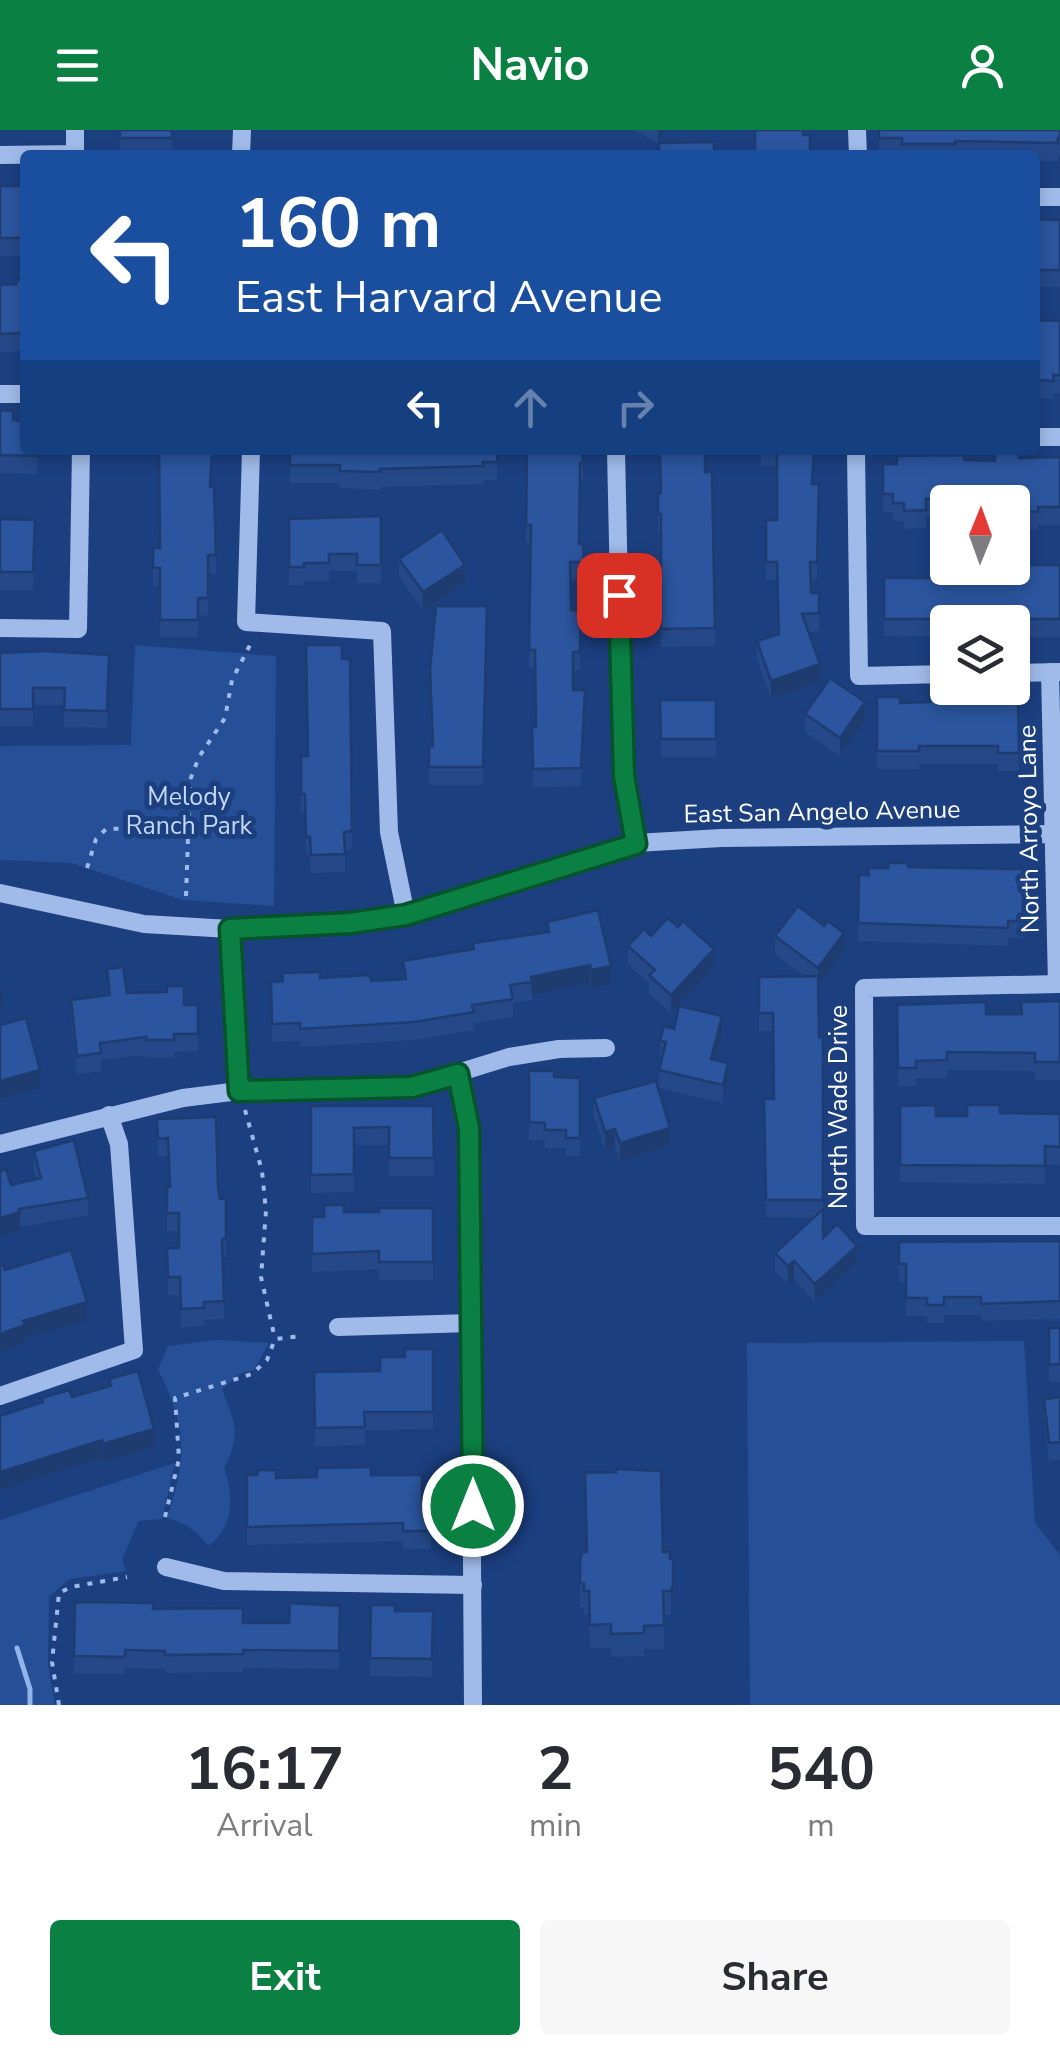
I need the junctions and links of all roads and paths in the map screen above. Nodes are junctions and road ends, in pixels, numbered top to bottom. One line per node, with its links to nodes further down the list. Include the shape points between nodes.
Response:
1 (80, 455): 5 (street, via 78,629)
2 (251, 455): 16 (street, via 246,622 382,631 389,832)
3 (616, 455): 12 (street, via 624,776)
4 (856, 455): 9 (street, via 859,676)
5 (0, 628)
6 (250, 645): 10 (path, via 232,680 224,718 190,780)
7 (1055, 672): 8 (street); 11 (street, North Arroyo Lane)
8 (1030, 673)
9 (930, 674)
10 (190, 827): 13 (path, via 106,829); 15 (path)
11 (1057, 834): 12 (street, East San Angelo Avenue); 18 (street, North Arroyo Lane)
12 (636, 844): 16 (street, East San Angelo Avenue)
13 (87, 868)
14 (0, 893): 17 (street, East San Angelo Avenue, via 144,924)
15 (186, 896)
16 (406, 915): 17 (street, East San Angelo Avenue)
17 (230, 929): 21 (street)
18 (1058, 984): 25 (street, North Wade Drive, via 864,988 864,1226)
19 (606, 1048): 20 (street, via 509,1057)
20 (458, 1074): 21 (street, via 412,1087); 26 (street, via 469,1128)
21 (239, 1091): 23 (street)
22 (245, 1110): 29 (path, via 262,1171 261,1277)
23 (109, 1115): 24 (street); 30 (street, via 119,1144 134,1350)
24 (0, 1144)
25 (1060, 1226)
26 (471, 1323): 27 (street); 34 (street)
27 (338, 1326)
28 (302, 1336): 29 (path)
29 (274, 1339): 31 (path, via 267,1360 252,1374 175,1398 178,1459)
30 (0, 1396)
31 (165, 1517)
32 (166, 1567): 34 (street, via 224,1581)
33 (127, 1577): 35 (path, via 60,1593 52,1662)
34 (473, 1585): 36 (street)
35 (58, 1705)
36 (473, 1705)

